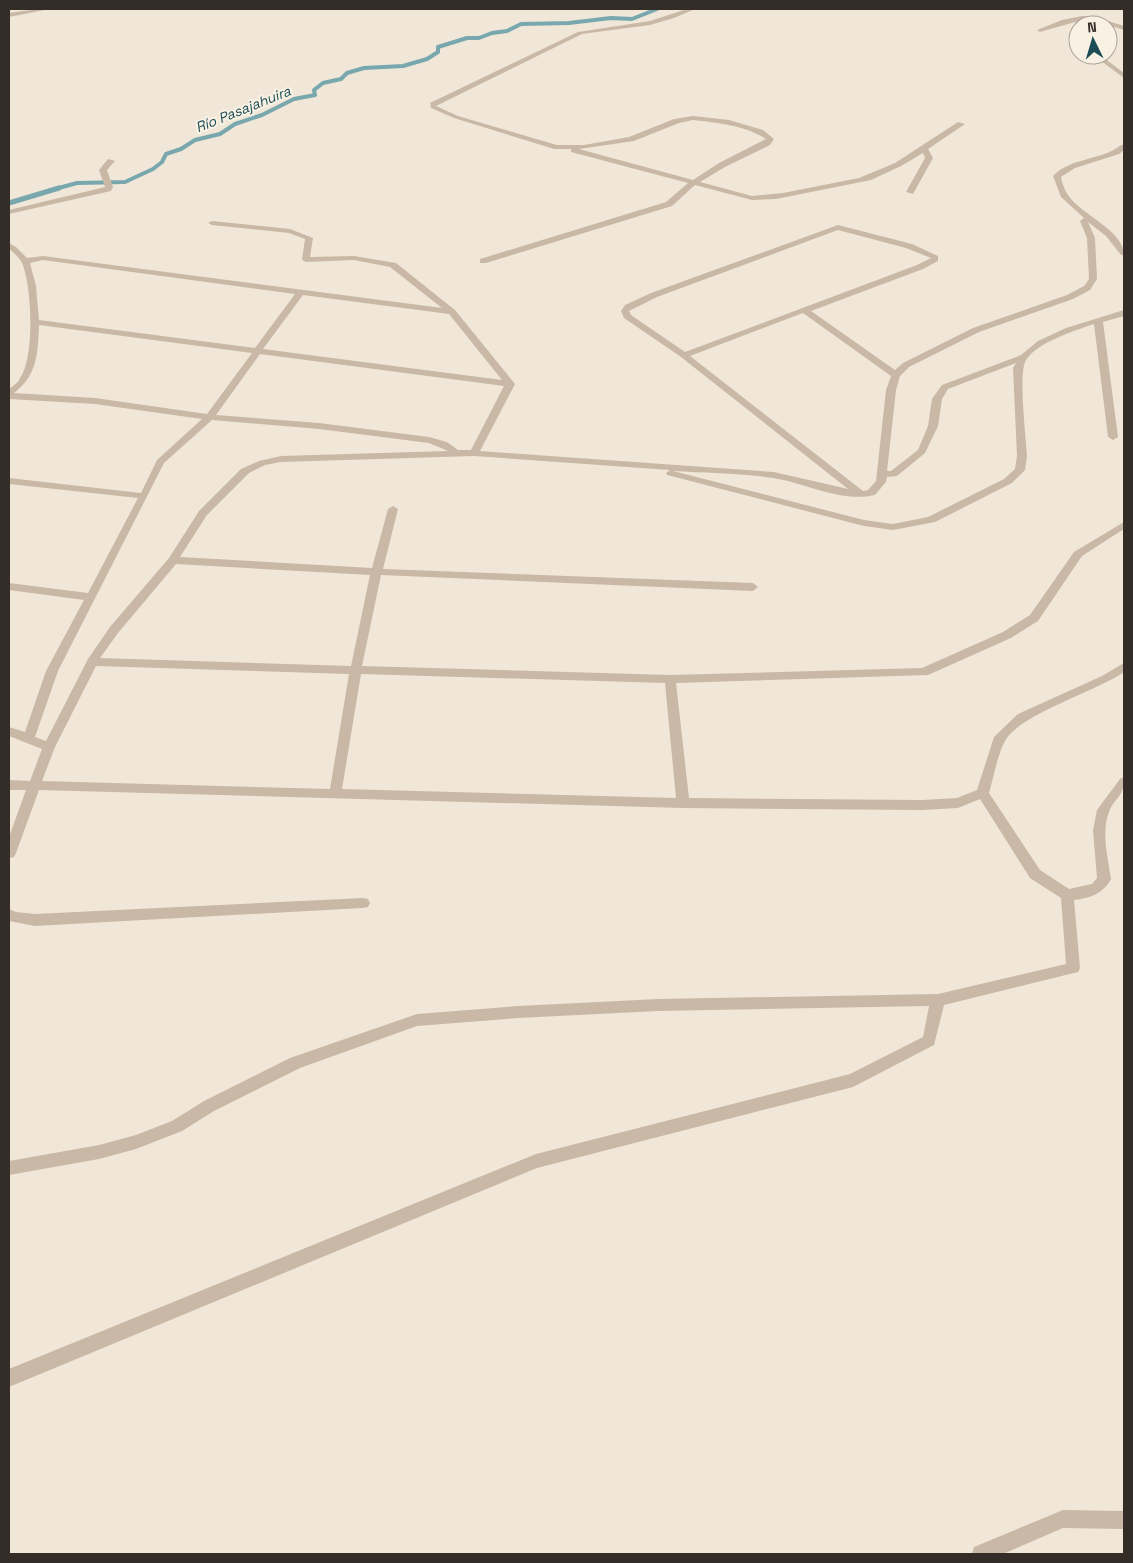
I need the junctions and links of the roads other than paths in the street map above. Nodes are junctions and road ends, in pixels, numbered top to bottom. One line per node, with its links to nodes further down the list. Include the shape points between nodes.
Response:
1 (47, 9): 3 (street)
2 (692, 9): 9 (street, via 663,20 580,33 432,104 435,110 456,117)
3 (9, 14)
4 (1124, 29): 5 (street, via 1088,17 1071,18)
5 (1040, 30)
6 (1109, 65): 7 (street)
7 (1124, 76)
8 (961, 124): 11 (street)
9 (562, 147): 13 (street); 13 (street, via 623,141 693,118 752,129 770,139 767,144)
10 (1124, 147): 16 (street, via 1118,153 1062,170 1057,176 1065,196)
11 (923, 148): 13 (street, via 876,175 781,197 752,198); 14 (street, via 929,158)
12 (111, 161): 15 (street, via 103,170 108,189)
13 (693, 183): 21 (street, via 669,204)
14 (910, 192)
15 (9, 212)
16 (1089, 219): 19 (street); 31 (street, via 1084,221 1091,238 1093,279 1087,288 976,330 906,365)
17 (212, 223): 24 (street, via 290,231 309,238 306,260 354,258 393,265)
18 (9, 244): 20 (street)
19 (1124, 253)
20 (25, 261): 22 (street, via 43,258); 27 (street)
21 (483, 261)
22 (302, 291): 24 (street); 28 (street)
23 (804, 310): 29 (street); 29 (street, via 920,267 934,256 930,252 838,227 628,307 625,311 627,316); 31 (street)
24 (452, 312): 32 (street)
25 (1124, 313): 26 (street)
26 (1098, 320): 30 (street, via 1032,348); 35 (street)
27 (34, 322): 28 (street); 33 (street, via 32,356 25,379)
28 (260, 351): 32 (street); 34 (street)
29 (684, 355): 41 (street)
30 (1023, 357): 38 (street, via 1018,368 1020,470 1008,481 931,520 893,527 864,524); 39 (street, via 945,387 937,399 933,426 922,451 894,474)
31 (896, 374): 39 (street, via 891,390)
32 (510, 384): 37 (street)
33 (9, 395): 34 (street, via 95,401)
34 (210, 418): 36 (street, via 319,426 429,440 444,443); 42 (street, via 160,462)
35 (1113, 437)
36 (455, 453): 37 (street); 45 (street, via 332,456 262,464 245,471 203,513)
37 (474, 453): 38 (street)
38 (634, 464): 41 (street, via 774,475)
39 (882, 474): 41 (street, via 881,482 872,493)
40 (9, 481): 42 (street)
41 (861, 494)
42 (144, 496): 49 (street)
43 (393, 509): 46 (street)
44 (1124, 525): 53 (street, via 1078,554 1034,618 1007,635 924,672)
45 (173, 560): 46 (street); 50 (street, via 114,630)
46 (375, 572): 48 (street); 52 (street)
47 (9, 586): 49 (street)
48 (754, 587)
49 (91, 597): 55 (street, via 52,671)
50 (92, 662): 52 (street); 56 (street)
51 (1124, 667): 60 (street, via 1106,679 1022,717 1000,737)
52 (355, 670): 53 (street); 61 (street)
53 (670, 679): 62 (street)
54 (9, 731): 55 (street)
55 (28, 740): 56 (street)
56 (49, 747): 59 (street)
57 (1124, 782): 64 (street, via 1103,810 1099,830 1104,879 1097,888)
58 (9, 785): 59 (street)
59 (34, 786): 61 (street); 63 (street)
60 (983, 793): 62 (street, via 958,803 922,805); 64 (street, via 1035,874)
61 (335, 795): 62 (street)
62 (683, 803)
63 (9, 853)
64 (1068, 895): 67 (street, via 1073,968)
65 (362, 903): 66 (street, via 35,920)
66 (9, 914)
67 (938, 1000): 68 (street, via 658,1005 417,1020 295,1063 208,1106 177,1126 136,1142); 69 (street, via 930,1040 853,1080 536,1161)
68 (9, 1168)
69 (9, 1378)
70 (1124, 1520): 71 (street, via 1063,1519)
71 (981, 1554)

